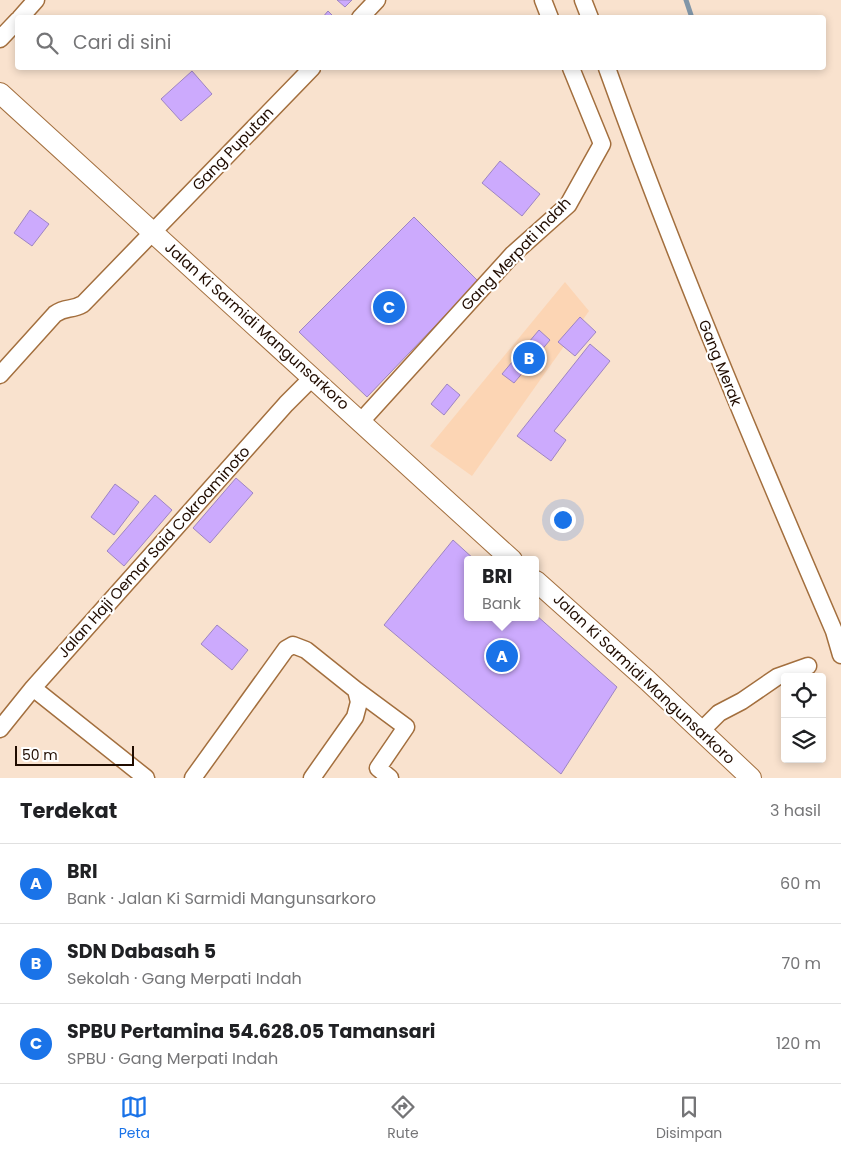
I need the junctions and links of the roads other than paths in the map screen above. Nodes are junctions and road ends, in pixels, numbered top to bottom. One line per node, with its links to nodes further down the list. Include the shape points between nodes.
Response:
1 (36, 0): 5 (street)
2 (377, 0): 6 (street)
3 (543, 0): 7 (street)
4 (584, 0): 8 (street)
5 (22, 15)
6 (363, 15)
7 (549, 15)
8 (589, 15)
9 (15, 22): 10 (street)
10 (0, 39)
11 (310, 70): 15 (street, Gang Puputan)
12 (572, 70): 18 (street, Gang Merpati Indah, via 602,144 568,205 513,254)
13 (608, 70): 21 (street, Gang Merak, via 730,388)
14 (0, 93): 15 (main road, Jalan Ki Sarmidi Mangunsarkoro)
15 (154, 232): 16 (street, Gang Puputan, via 83,304 74,309 63,308 55,314); 17 (main road, Jalan Ki Sarmidi Mangunsarkoro)
16 (0, 376)
17 (311, 378): 19 (main road, Jalan Ki Sarmidi Mangunsarkoro); 23 (street, Jalan Haji Oemar Said Cokroaminoto)
18 (364, 418)
19 (508, 556)
20 (539, 584): 26 (main road, Jalan Ki Sarmidi Mangunsarkoro)
21 (841, 654)
22 (808, 666): 26 (street, via 777,678 719,713)
23 (33, 688): 25 (street, Jalan Haji Oemar Said Cokroaminoto); 27 (street)
24 (356, 690): 28 (street, via 306,650 293,644 286,649); 29 (street, via 359,702 355,717); 30 (street, via 406,727 378,768)
25 (1, 727)
26 (701, 731): 31 (main road, Jalan Ki Sarmidi Mangunsarkoro)
27 (146, 778)
28 (194, 778)
29 (312, 778)
30 (390, 778)
31 (751, 778)

